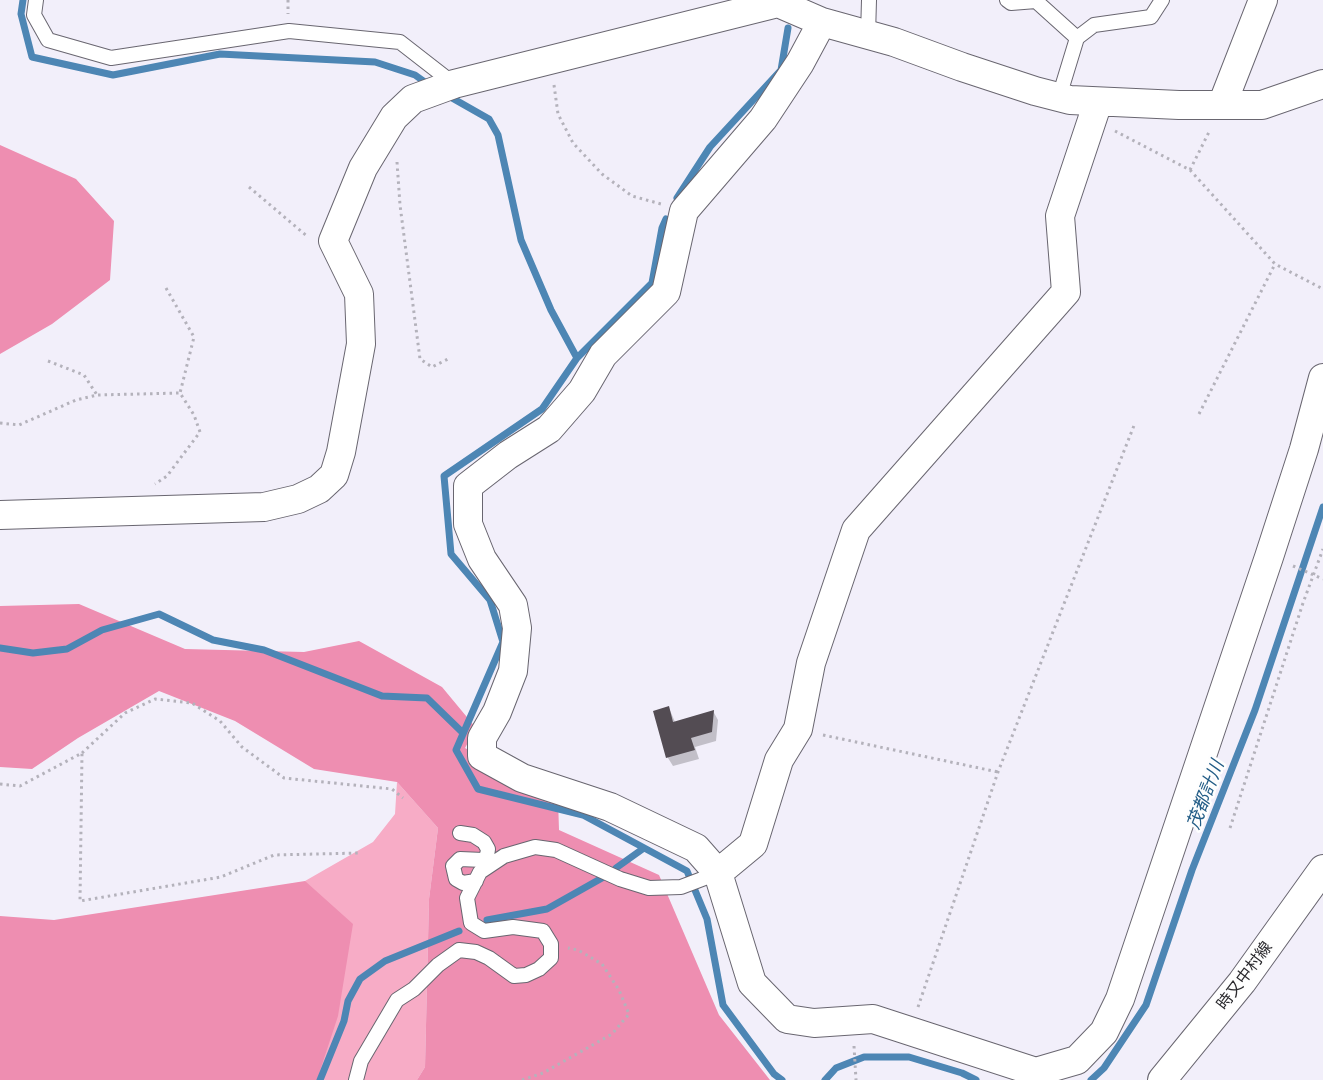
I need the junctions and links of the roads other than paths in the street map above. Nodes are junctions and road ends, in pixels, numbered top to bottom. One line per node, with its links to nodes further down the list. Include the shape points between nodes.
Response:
1 (36, 0): 11 (lane, via 34,16 48,40 112,58 289,31 400,42)
2 (869, 0): 8 (lane)
3 (1007, 0): 9 (lane, via 1011,3 1036,1)
4 (1162, 0): 9 (lane, via 1151,16 1094,25)
5 (1263, 0): 13 (street)
6 (775, 1): 7 (street); 11 (street)
7 (822, 22): 8 (street); 19 (street, via 800,63 763,119 684,211 666,292 602,355 582,391 548,429 468,486 468,524 482,559 513,605 517,628 512,671 497,712 482,738 482,756 522,778 610,807 696,848)
8 (868, 35): 12 (street)
9 (1077, 38): 12 (lane)
10 (1323, 84): 13 (street, via 1262,105)
11 (444, 88): 16 (street, via 413,99 394,117 363,168 333,241 360,294 361,344 341,452 334,475 320,489 264,507)
12 (1060, 97): 14 (street)
13 (1222, 105): 14 (street)
14 (1096, 110): 19 (street, via 1060,216 1066,292 856,530 811,663 798,729 779,760 752,844)
15 (1323, 378): 19 (street, via 1304,449 1120,1000 1104,1032 1077,1060 1036,1072 873,1019 814,1023 787,1019 752,983)
16 (0, 515)
17 (460, 832): 20 (lane, via 473,835 488,849 483,860 460,859 454,866 456,879 463,883)
18 (1323, 869): 22 (street, 時又中村線, via 1242,982)
19 (710, 876): 20 (lane, via 681,887 649,888 620,879 556,850 535,847 504,856 480,872)
20 (476, 881): 21 (lane, via 467,898 471,923 484,931 513,927 543,931 551,944 551,958 526,976 514,976 489,958 459,950 397,1000 361,1061)
21 (356, 1080)
22 (1162, 1080)

